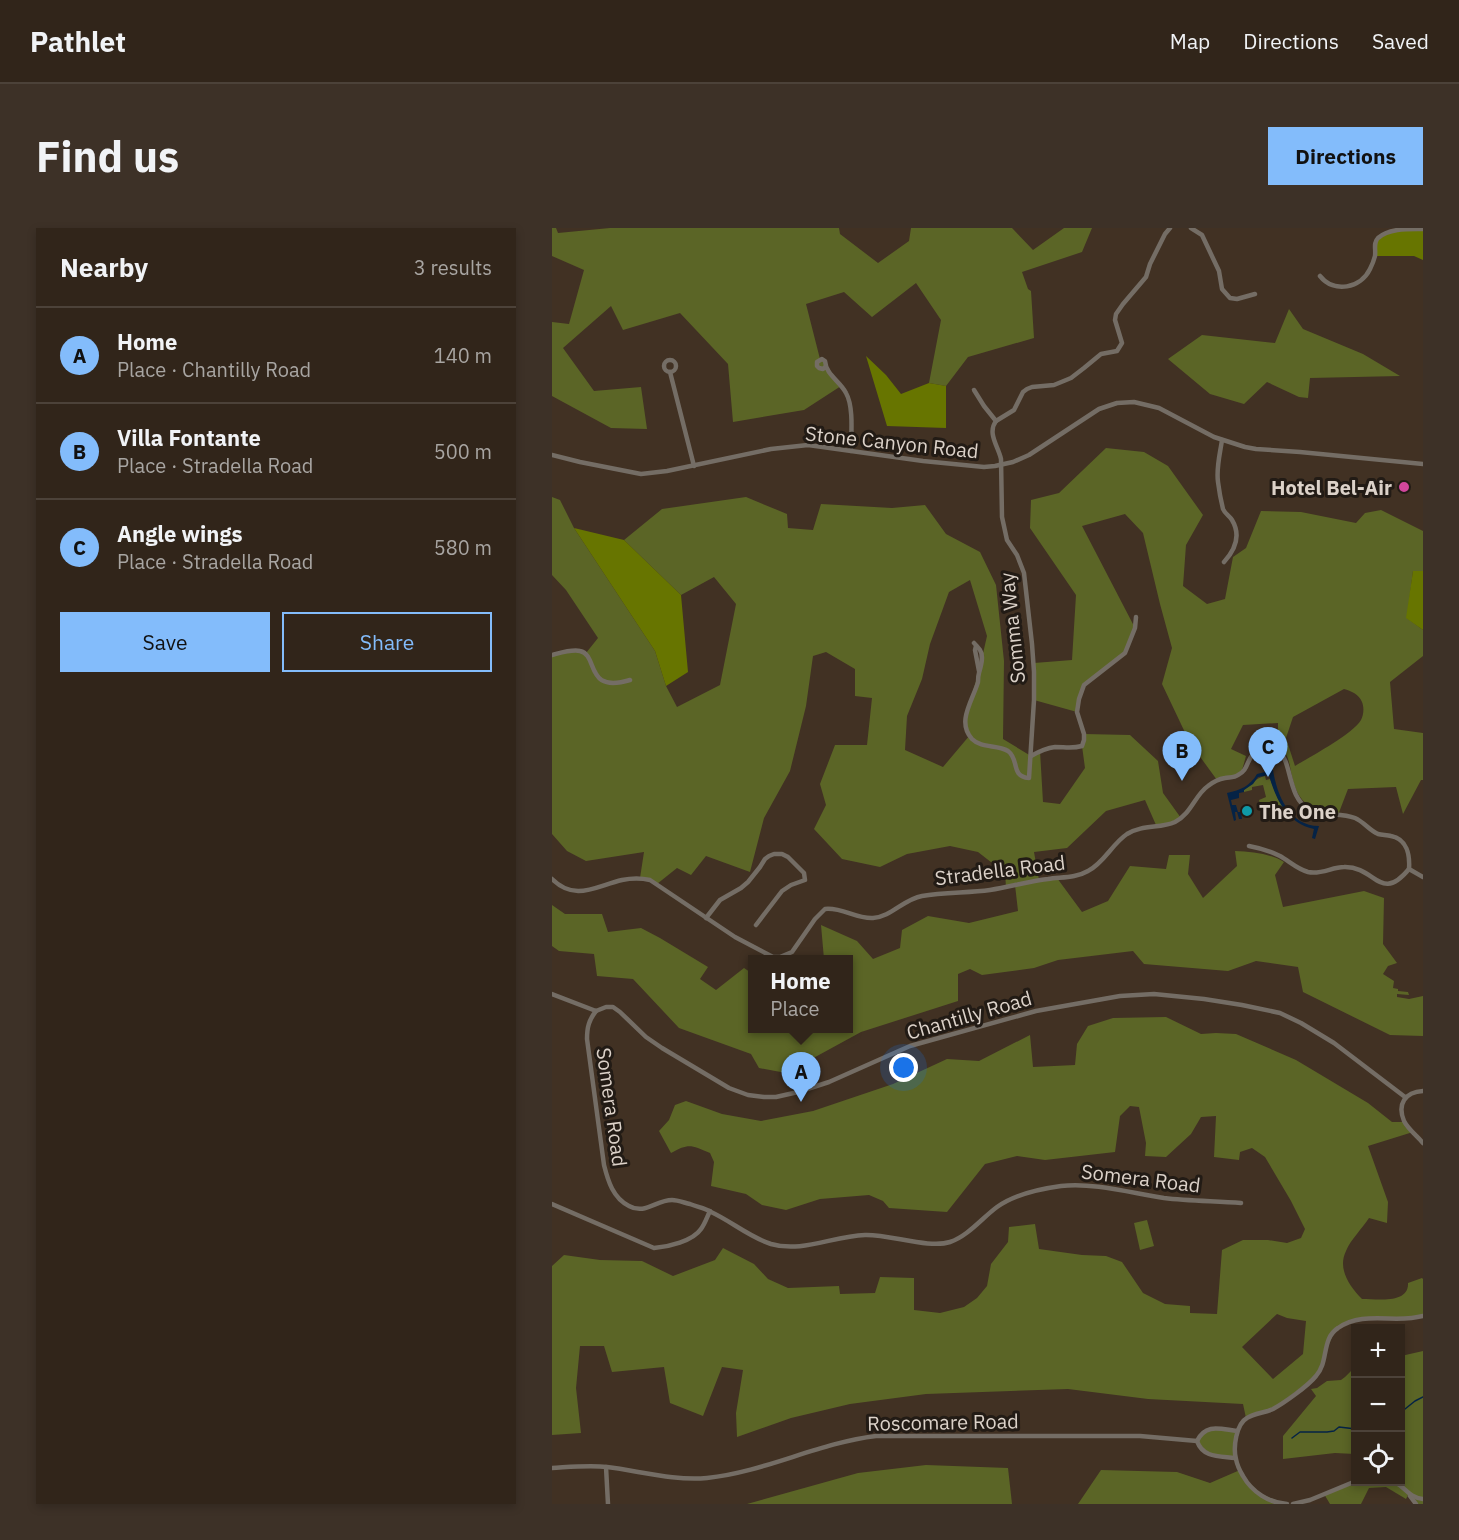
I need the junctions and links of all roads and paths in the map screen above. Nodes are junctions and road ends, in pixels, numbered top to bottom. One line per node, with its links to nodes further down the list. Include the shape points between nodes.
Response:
1 (1170, 228): 9 (street, via 1146,278 1116,314 1120,348 1096,357 1071,378 1027,389 1014,410)
2 (1191, 228): 5 (street, via 1202,235 1222,289 1230,298)
3 (1423, 229): 4 (street, via 1399,229 1380,236 1370,270 1358,282 1332,286)
4 (1320, 276)
5 (1255, 294)
6 (825, 367): 11 (street, via 848,398)
7 (670, 372): 15 (street)
8 (974, 390): 9 (street)
9 (996, 421): 14 (street, Somma Way, via 992,428)
10 (1222, 440): 13 (street, Stone Canyon Road, via 1256,449); 14 (street, Stone Canyon Road, via 1159,408 1126,402 1099,410 1029,455); 16 (street, via 1218,481 1224,512 1231,517 1236,539)
11 (851, 451): 14 (street, Stone Canyon Road, via 965,466); 15 (street, Stone Canyon Road, via 808,445)
12 (552, 455): 15 (street, Stone Canyon Road, via 642,474)
13 (1423, 464)
14 (1002, 465): 21 (street, Somma Way, via 1002,517 1007,540 1024,573 1032,644)
15 (694, 466)
16 (1224, 562)
17 (1136, 617): 21 (street, via 1125,653 1084,685 1077,712 1084,734 1082,746 1054,747)
18 (975, 644): 21 (street, Somma Way, via 981,654 981,667 967,711 966,730 979,744 1010,753 1021,776 1029,778)
19 (552, 655): 20 (street, via 583,651 606,683)
20 (630, 680)
21 (1031, 756)
22 (1249, 846): 23 (street, via 1269,851 1309,872 1345,867 1367,873 1381,883 1396,882)
23 (1409, 868): 24 (street); 29 (street, Stradella Road, via 1404,842 1376,833 1354,818 1308,810 1292,787 1282,756 1265,747 1249,757 1241,774 1217,780 1200,792 1181,818 1129,832 1095,867 1081,875 917,897 878,918 825,909 792,952)
24 (1423, 877)
25 (552, 879): 26 (street, Stradella Road, via 576,892 622,880 650,880)
26 (706, 918): 27 (street, via 720,900 748,882 765,859 782,854 804,873 805,880 782,891); 28 (street, Stradella Road)
27 (756, 925)
28 (767, 955)
29 (785, 955)
30 (552, 994): 31 (street, Chantilly Road)
31 (596, 1011): 33 (street, Chantilly Road, via 613,1007 646,1037 729,1088 748,1095 776,1097 829,1082 910,1046 1036,1011 1120,996 1154,994 1204,999 1280,1013 1301,1023); 37 (street, Somera Road, via 587,1027 609,1183 622,1202 637,1209 672,1200)
32 (1423, 1091): 33 (street)
33 (1405, 1097): 34 (street, via 1405,1122)
34 (1423, 1143)
35 (1241, 1203): 37 (street, Somera Road, via 1167,1198 1085,1185 1061,1186 1018,1196 999,1205 961,1237 936,1245 864,1235 782,1247 752,1236)
36 (552, 1204): 37 (street, via 654,1248 688,1239 701,1230)
37 (710, 1211)
38 (1423, 1316): 39 (street, via 1362,1319 1344,1324 1329,1337 1319,1372 1312,1380 1273,1409 1246,1418)
39 (1237, 1431): 40 (street, via 1212,1428 1200,1434); 41 (street)
40 (1197, 1441): 41 (street, via 1203,1452); 42 (street, Roscomare Road, via 1140,1436 876,1436 842,1441 708,1478 669,1477)
41 (1235, 1458): 49 (street, via 1252,1489 1269,1500)
42 (606, 1467): 43 (street, Roscomare Road); 48 (street)
43 (552, 1468)
44 (1351, 1483): 50 (street)
45 (1401, 1486): 46 (street)
46 (1408, 1494): 47 (street); 51 (street)
47 (1423, 1499)
48 (608, 1504)
49 (1287, 1504)
50 (1293, 1504)
51 (1416, 1504)

